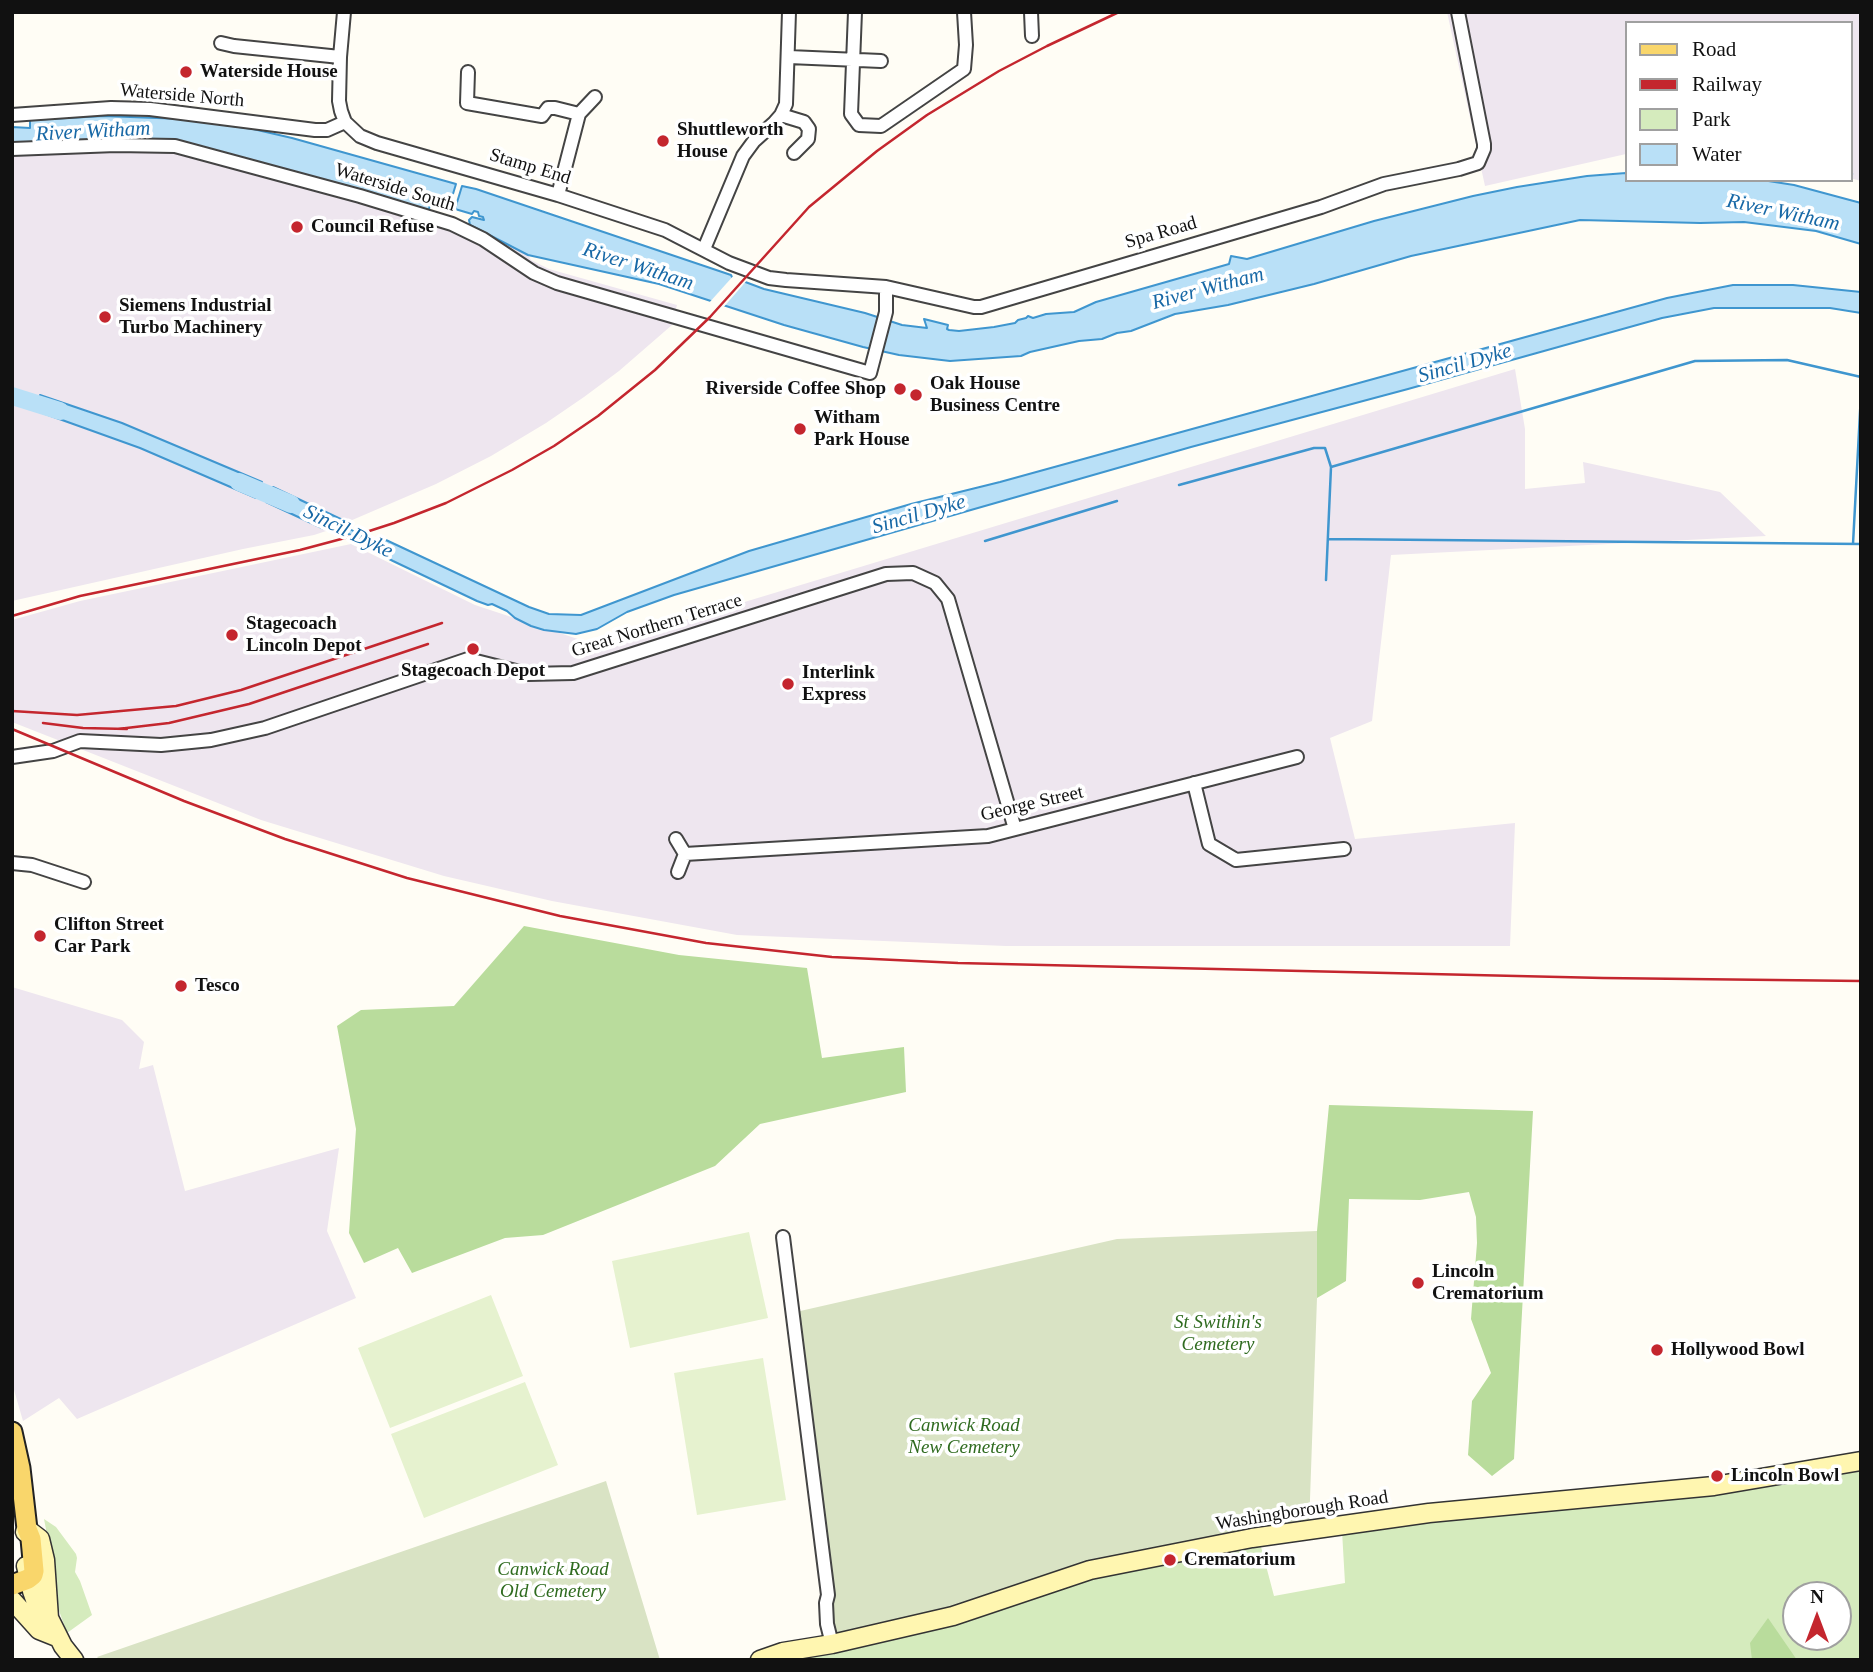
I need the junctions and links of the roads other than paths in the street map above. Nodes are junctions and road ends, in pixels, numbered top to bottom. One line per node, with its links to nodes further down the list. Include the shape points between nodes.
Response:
1 (344, 12): 9 (street)
2 (789, 12): 10 (street)
3 (855, 12): 11 (street)
4 (964, 12): 11 (street, via 964,69 881,126 859,125 850,114)
5 (1031, 12): 7 (street)
6 (1458, 12): 23 (street, Spa Road, via 1484,144 1478,163 1384,184 1321,207 981,307)
7 (1031, 36)
8 (221, 43): 9 (street)
9 (340, 57): 18 (street, via 339,100)
10 (789, 57): 11 (street); 17 (street, via 786,104)
11 (852, 60): 12 (street)
12 (881, 61)
13 (468, 72): 15 (street, via 467,103 542,116 548,108)
14 (595, 97): 15 (street)
15 (579, 114): 21 (street)
16 (12, 115): 18 (street, Waterside North, via 111,108 315,130)
17 (780, 115): 20 (street, via 804,122 809,129 808,139); 22 (street, via 743,156)
18 (345, 122): 21 (street, Stamp End, via 377,143)
19 (12, 149): 23 (street, Waterside South, via 175,146 452,224 557,283 870,373 886,312)
20 (794, 153)
21 (558, 195): 22 (street, Stamp End, via 665,230)
22 (704, 249): 23 (street, Spa Road, via 778,280)
23 (886, 287)
24 (12, 757): 27 (street, Great Northern Terrace, via 53,751 80,741 161,745 211,740 265,728 468,659 528,674 572,673 886,574 913,573 935,583 947,599)
25 (1297, 757): 26 (street, George Street)
26 (1194, 783): 27 (street, George Street); 29 (street, via 1209,844 1236,860)
27 (1015, 829): 30 (street, George Street, via 988,836)
28 (676, 839): 30 (street)
29 (1343, 849)
30 (685, 854): 32 (street)
31 (12, 863): 33 (street)
32 (678, 872)
33 (84, 882)
34 (783, 1237): 43 (street)
35 (12, 1432): 37 (main road, via 20,1468)
36 (1861, 1461): 43 (main road, Washingborough Road, via 1714,1486 1429,1513 1252,1538 1090,1570 953,1616)
37 (20, 1534): 38 (main road, via 31,1539 34,1566); 39 (main road, via 40,1539)
38 (22, 1576): 39 (main road); 41 (main road, via 43,1616)
39 (47, 1590): 41 (main road)
40 (12, 1600): 42 (main road, via 39,1630)
41 (49, 1618): 42 (main road)
42 (59, 1638): 44 (main road)
43 (832, 1644): 45 (main road, Washingborough Road, via 783,1651)
44 (74, 1660)
45 (760, 1660)

